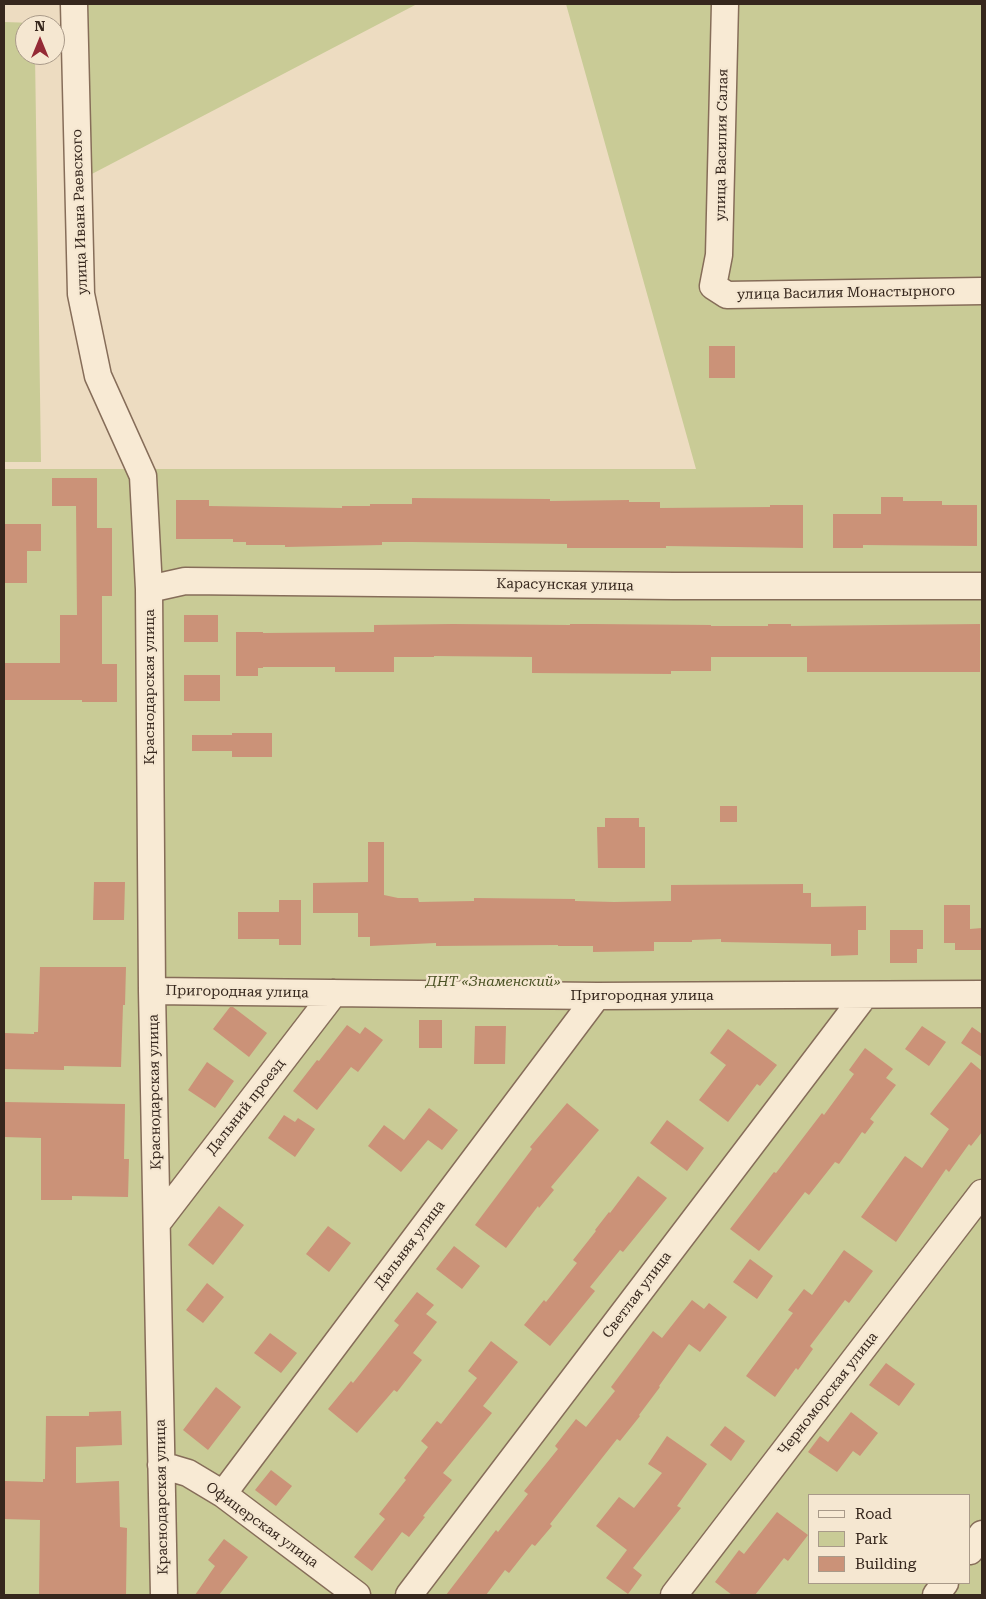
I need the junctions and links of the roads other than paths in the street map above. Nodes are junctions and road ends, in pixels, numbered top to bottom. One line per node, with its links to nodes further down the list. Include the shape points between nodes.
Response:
1 (74, 4): 6 (street, улица Ивана Раевского, via 81,294 98,376 143,476)
2 (725, 4): 3 (street, улица Василия Салая, via 720,254)
3 (712, 286): 4 (street, улица Василия Монастырного, via 727,295)
4 (982, 291)
5 (982, 586): 6 (street, Карасунская улица, via 185,581)
6 (150, 589): 7 (street, Краснодарская улица)
7 (152, 991): 8 (street, Пригородная улица); 13 (street, Краснодарская улица)
8 (334, 993): 11 (street, Пригородная улица); 13 (street, Дальний проезд)
9 (982, 994): 10 (street, Пригородная улица)
10 (865, 995): 11 (street, Пригородная улица); 21 (street, Светлая улица)
11 (597, 996): 15 (street, Дальняя улица)
12 (982, 1193): 22 (street, Черноморская улица)
13 (158, 1222): 14 (street, Краснодарская улица)
14 (161, 1465): 15 (street, Офицерская улица, via 188,1473); 19 (street, Краснодарская улица)
15 (223, 1494): 20 (street, Офицерская улица)
16 (982, 1534): 17 (street)
17 (971, 1550)
18 (944, 1584): 23 (street)
19 (164, 1595)
20 (357, 1595)
21 (410, 1595)
22 (674, 1595)
23 (936, 1595)

